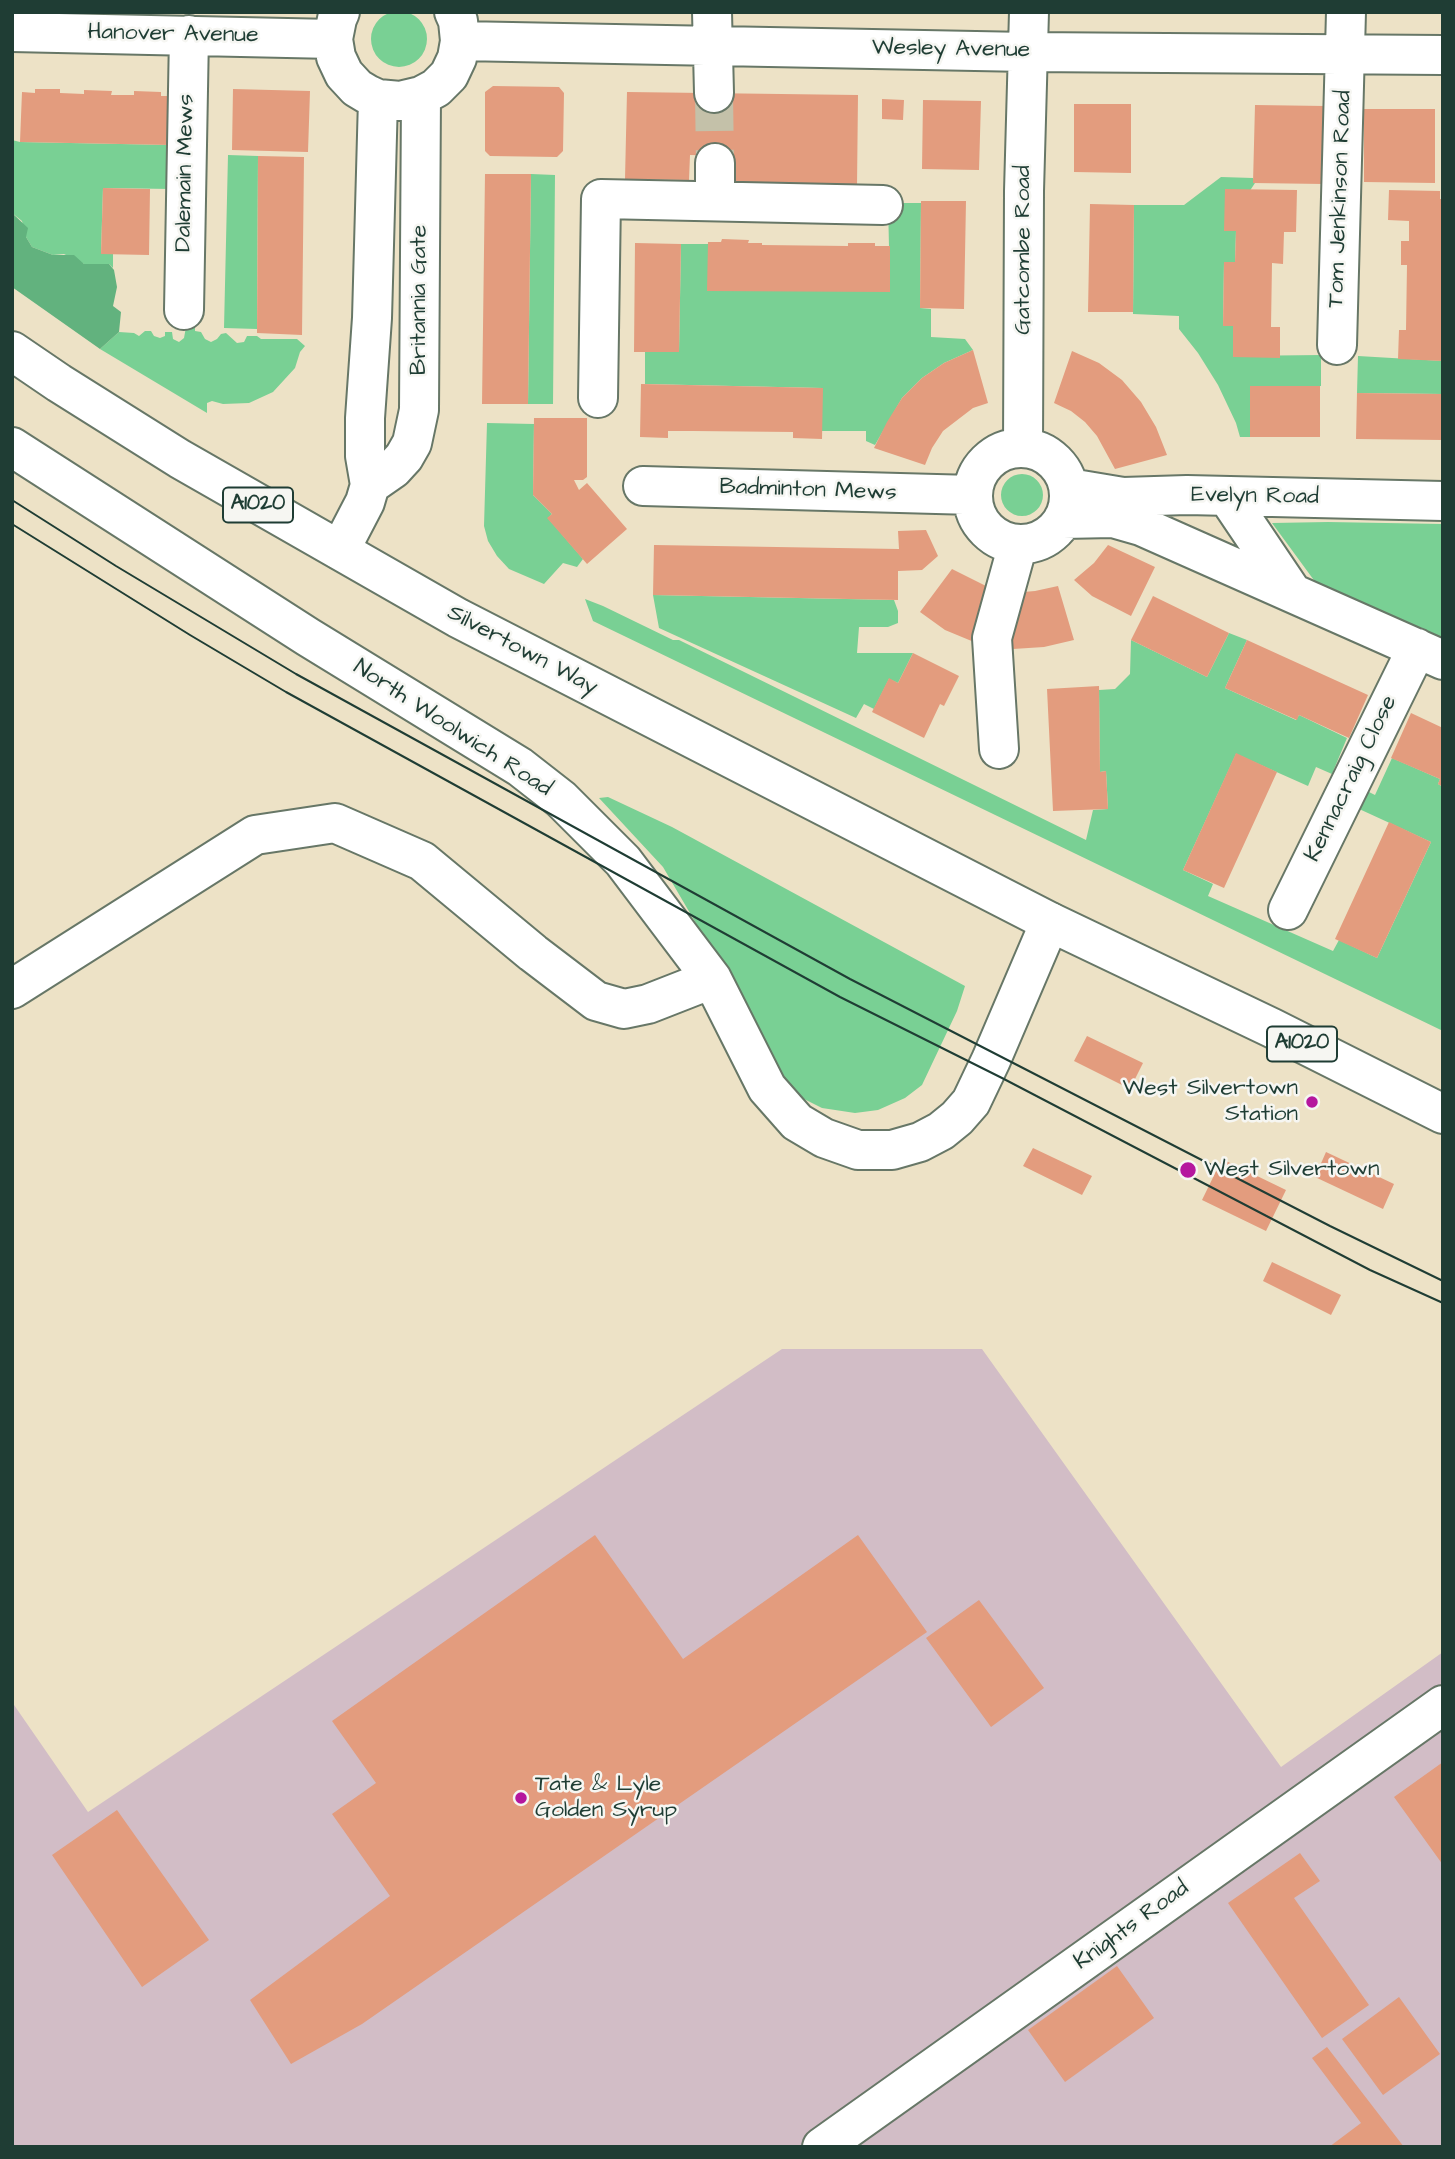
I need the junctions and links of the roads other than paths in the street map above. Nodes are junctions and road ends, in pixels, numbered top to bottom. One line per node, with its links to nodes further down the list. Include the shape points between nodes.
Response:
1 (1029, 12): 9 (street, Gatcombe Road)
2 (1346, 12): 10 (street, Tom Jenkinson Road)
3 (77, 23): 7 (street, Hanover Avenue); 8 (street, Hanover Avenue)
4 (337, 26): 8 (street, Hanover Avenue); 14 (street, via 336,57 344,74 357,88)
5 (457, 26): 6 (street, Wesley Avenue); 13 (street, via 457,58 449,75)
6 (713, 28): 9 (street, Wesley Avenue); 12 (street)
7 (12, 32)
8 (189, 35): 18 (street, Dalemain Mews)
9 (1027, 52): 10 (street, Wesley Avenue); 23 (street, Gatcombe Road)
10 (1345, 54): 11 (street, Wesley Avenue); 19 (street, Tom Jenkinson Road)
11 (1443, 55)
12 (714, 93)
13 (421, 96): 14 (street, via 400,101); 24 (street, Britannia Gate, via 419,410 404,457)
14 (378, 99): 24 (street, Britannia Gate, via 365,418)
15 (715, 163): 16 (street)
16 (715, 201): 17 (street); 21 (street, via 601,199)
17 (883, 205)
18 (184, 310)
19 (1337, 345)
20 (12, 351): 31 (street, Silvertown Way / A1020, via 180,460)
21 (598, 398)
22 (12, 447): 37 (street, North Woolwich Road, via 520,767 561,799 623,861)
23 (1023, 448): 26 (street, via 1008,450 983,467); 29 (street, via 1039,451 1063,472)
24 (370, 485): 31 (street)
25 (643, 486): 26 (street, Badminton Mews)
26 (973, 495): 30 (street, via 981,523 1004,541)
27 (1227, 496): 28 (street, Evelyn Road); 29 (street, Evelyn Road, via 1123,497); 32 (street)
28 (1443, 501)
29 (1066, 503): 30 (street, via 1055,530 1032,543); 32 (street, via 1141,526)
30 (1018, 544): 34 (street, via 992,638)
31 (340, 550): 36 (street, Silvertown Way / A1020, via 501,641)
32 (1292, 593): 33 (street)
33 (1430, 654): 35 (street, Kennacraig Close)
34 (999, 749)
35 (1288, 910)
36 (1050, 922): 37 (street, North Woolwich Road, via 971,1102 942,1130 892,1150 858,1150 797,1122 767,1088); 39 (street, A1020)
37 (712, 979): 38 (street, via 636,1007 596,1002 422,861 335,822 256,835)
38 (12, 989)
39 (1443, 1114)
40 (1443, 1704): 41 (street, Knights Road)
41 (822, 2147)

